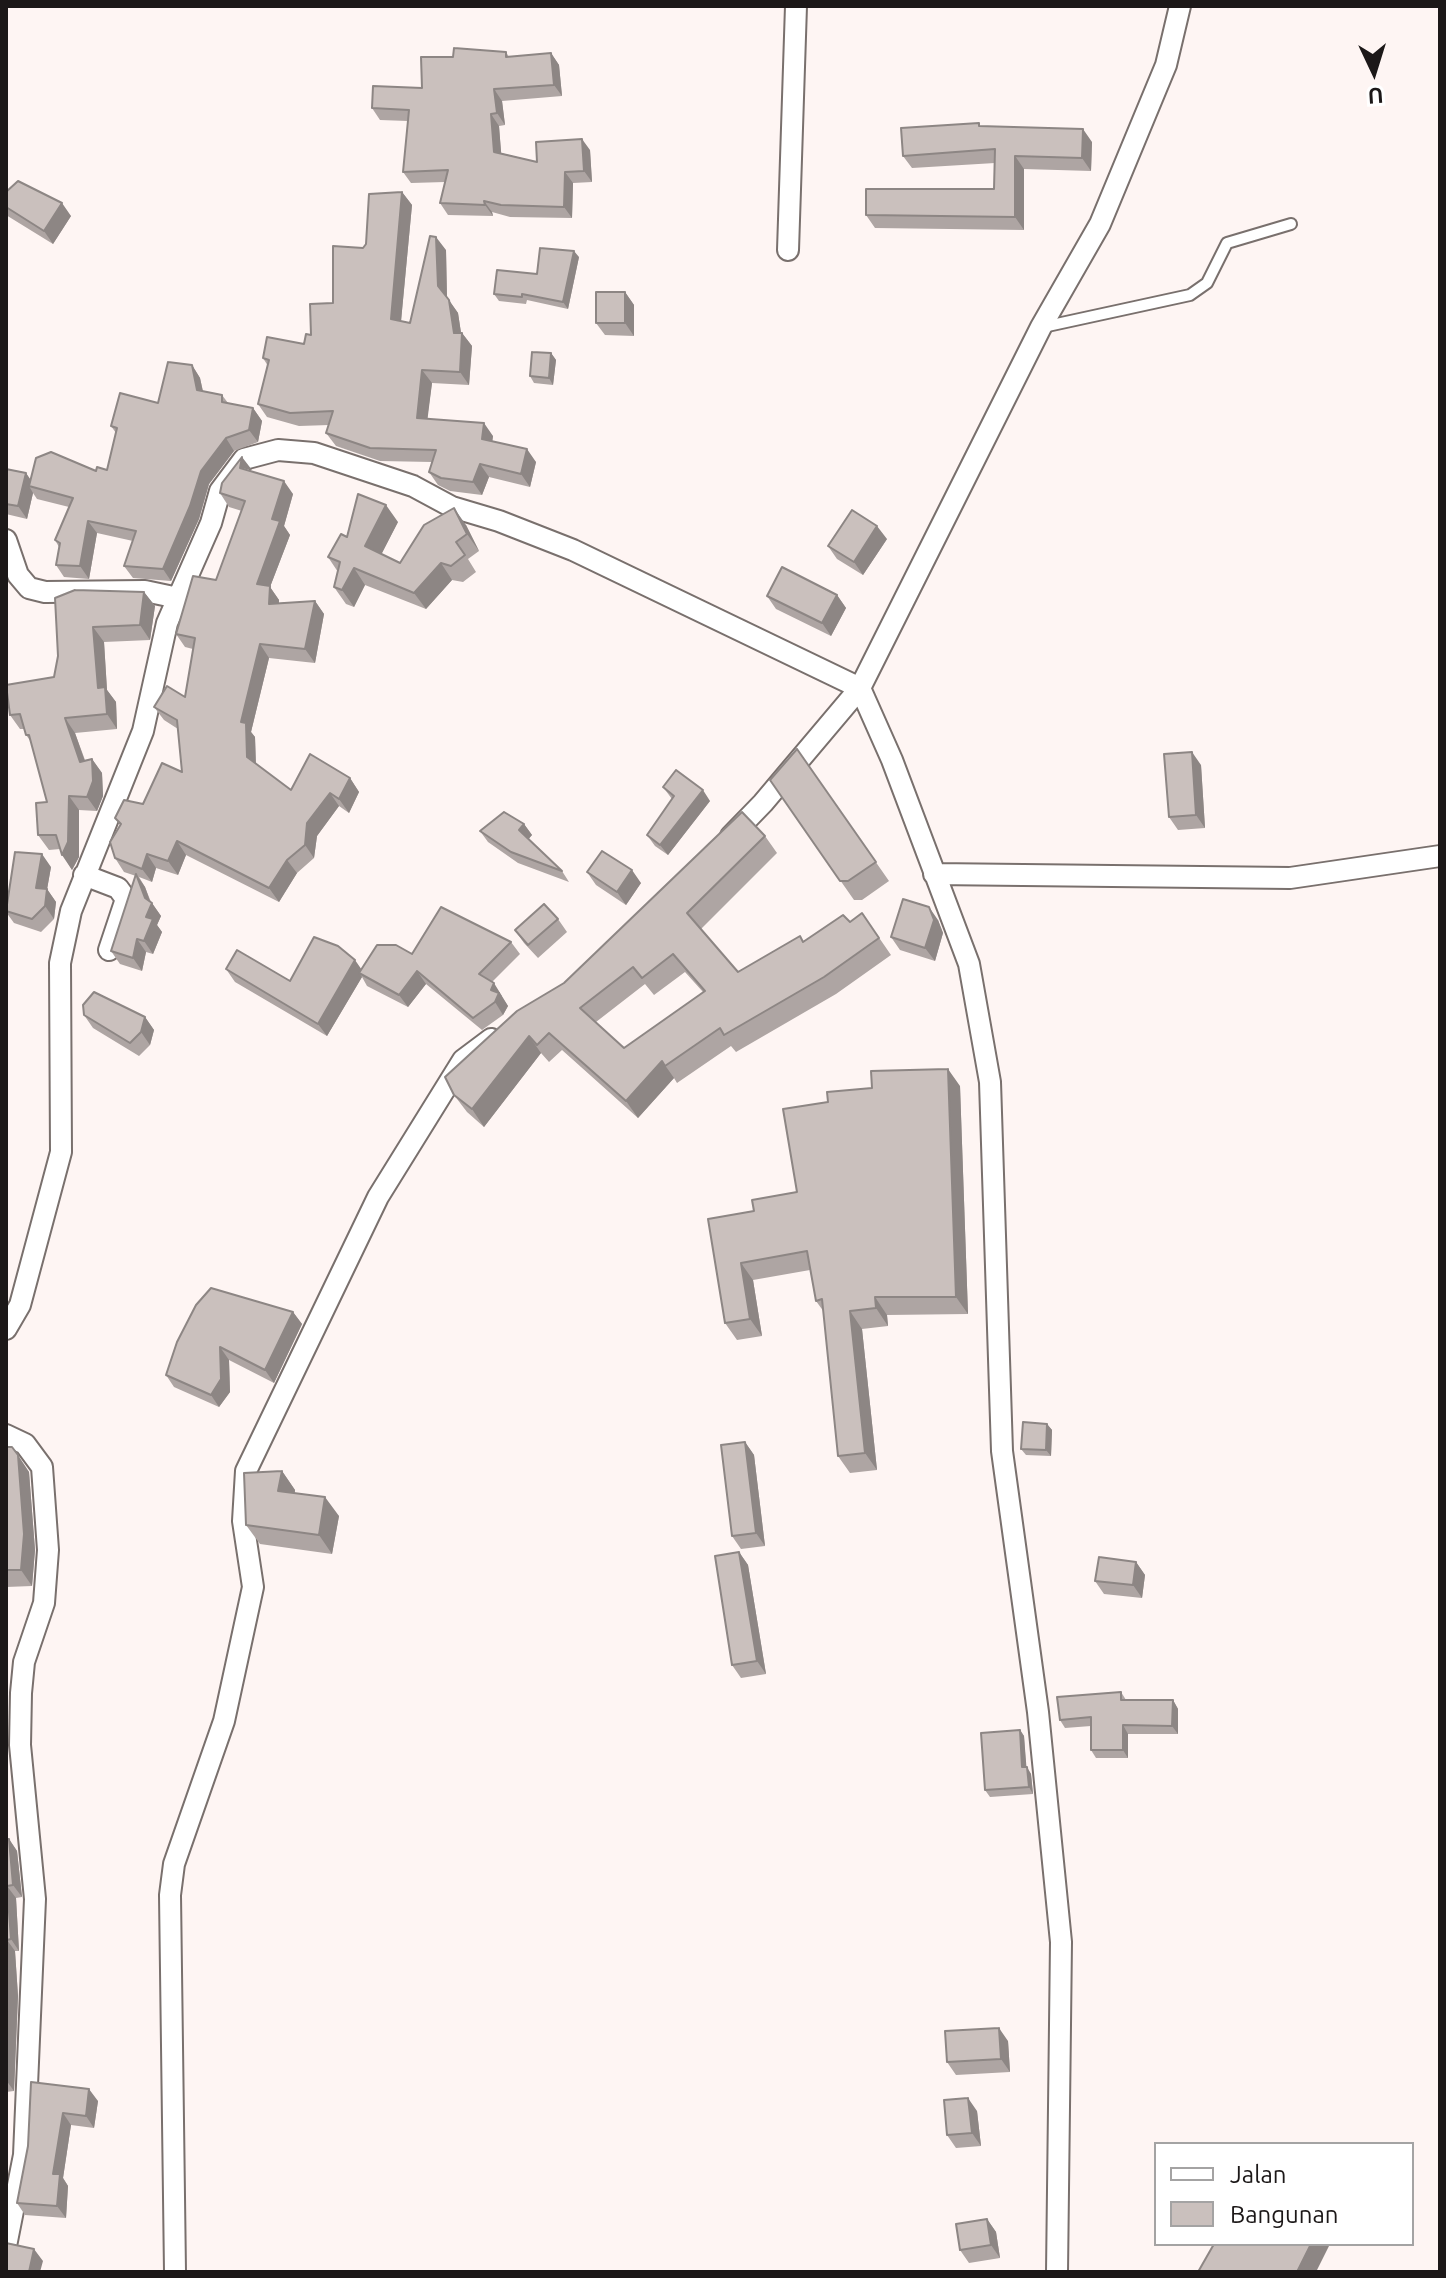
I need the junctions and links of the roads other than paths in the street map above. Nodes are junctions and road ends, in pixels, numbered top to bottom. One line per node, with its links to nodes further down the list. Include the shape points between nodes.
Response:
1 (796, 6): 4 (street)
2 (1180, 6): 5 (street, via 1166,65 1100,224)
3 (1291, 224): 5 (lane, via 1227,243 1207,283 1190,295)
4 (788, 250)
5 (1041, 327): 8 (street)
6 (6, 540): 7 (street, via 18,575 29,588 145,591)
7 (178, 598): 8 (street, via 233,469 265,452 294,450 401,482 452,507 573,550); 12 (street, via 167,623 143,731)
8 (860, 688): 9 (street, via 763,803); 11 (street)
9 (713, 853)
10 (1440, 856): 11 (street, via 1290,878)
11 (934, 874): 19 (street, via 969,964 990,1082 1002,1451 1038,1712 1061,1942)
12 (84, 875): 13 (street, via 118,888 126,899); 15 (street, via 60,963 61,1152 20,1305)
13 (109, 950)
14 (507, 1028): 18 (street, via 463,1060 378,1197 246,1471 243,1521 253,1587 224,1721 174,1864 169,1903)
15 (6, 1329)
16 (6, 1435): 17 (street, via 25,1444 42,1467 48,1539 44,1603 24,1662 21,1693 20,1745 35,1899 24,2155)
17 (6, 2246)
18 (175, 2272)
19 (1057, 2272)

